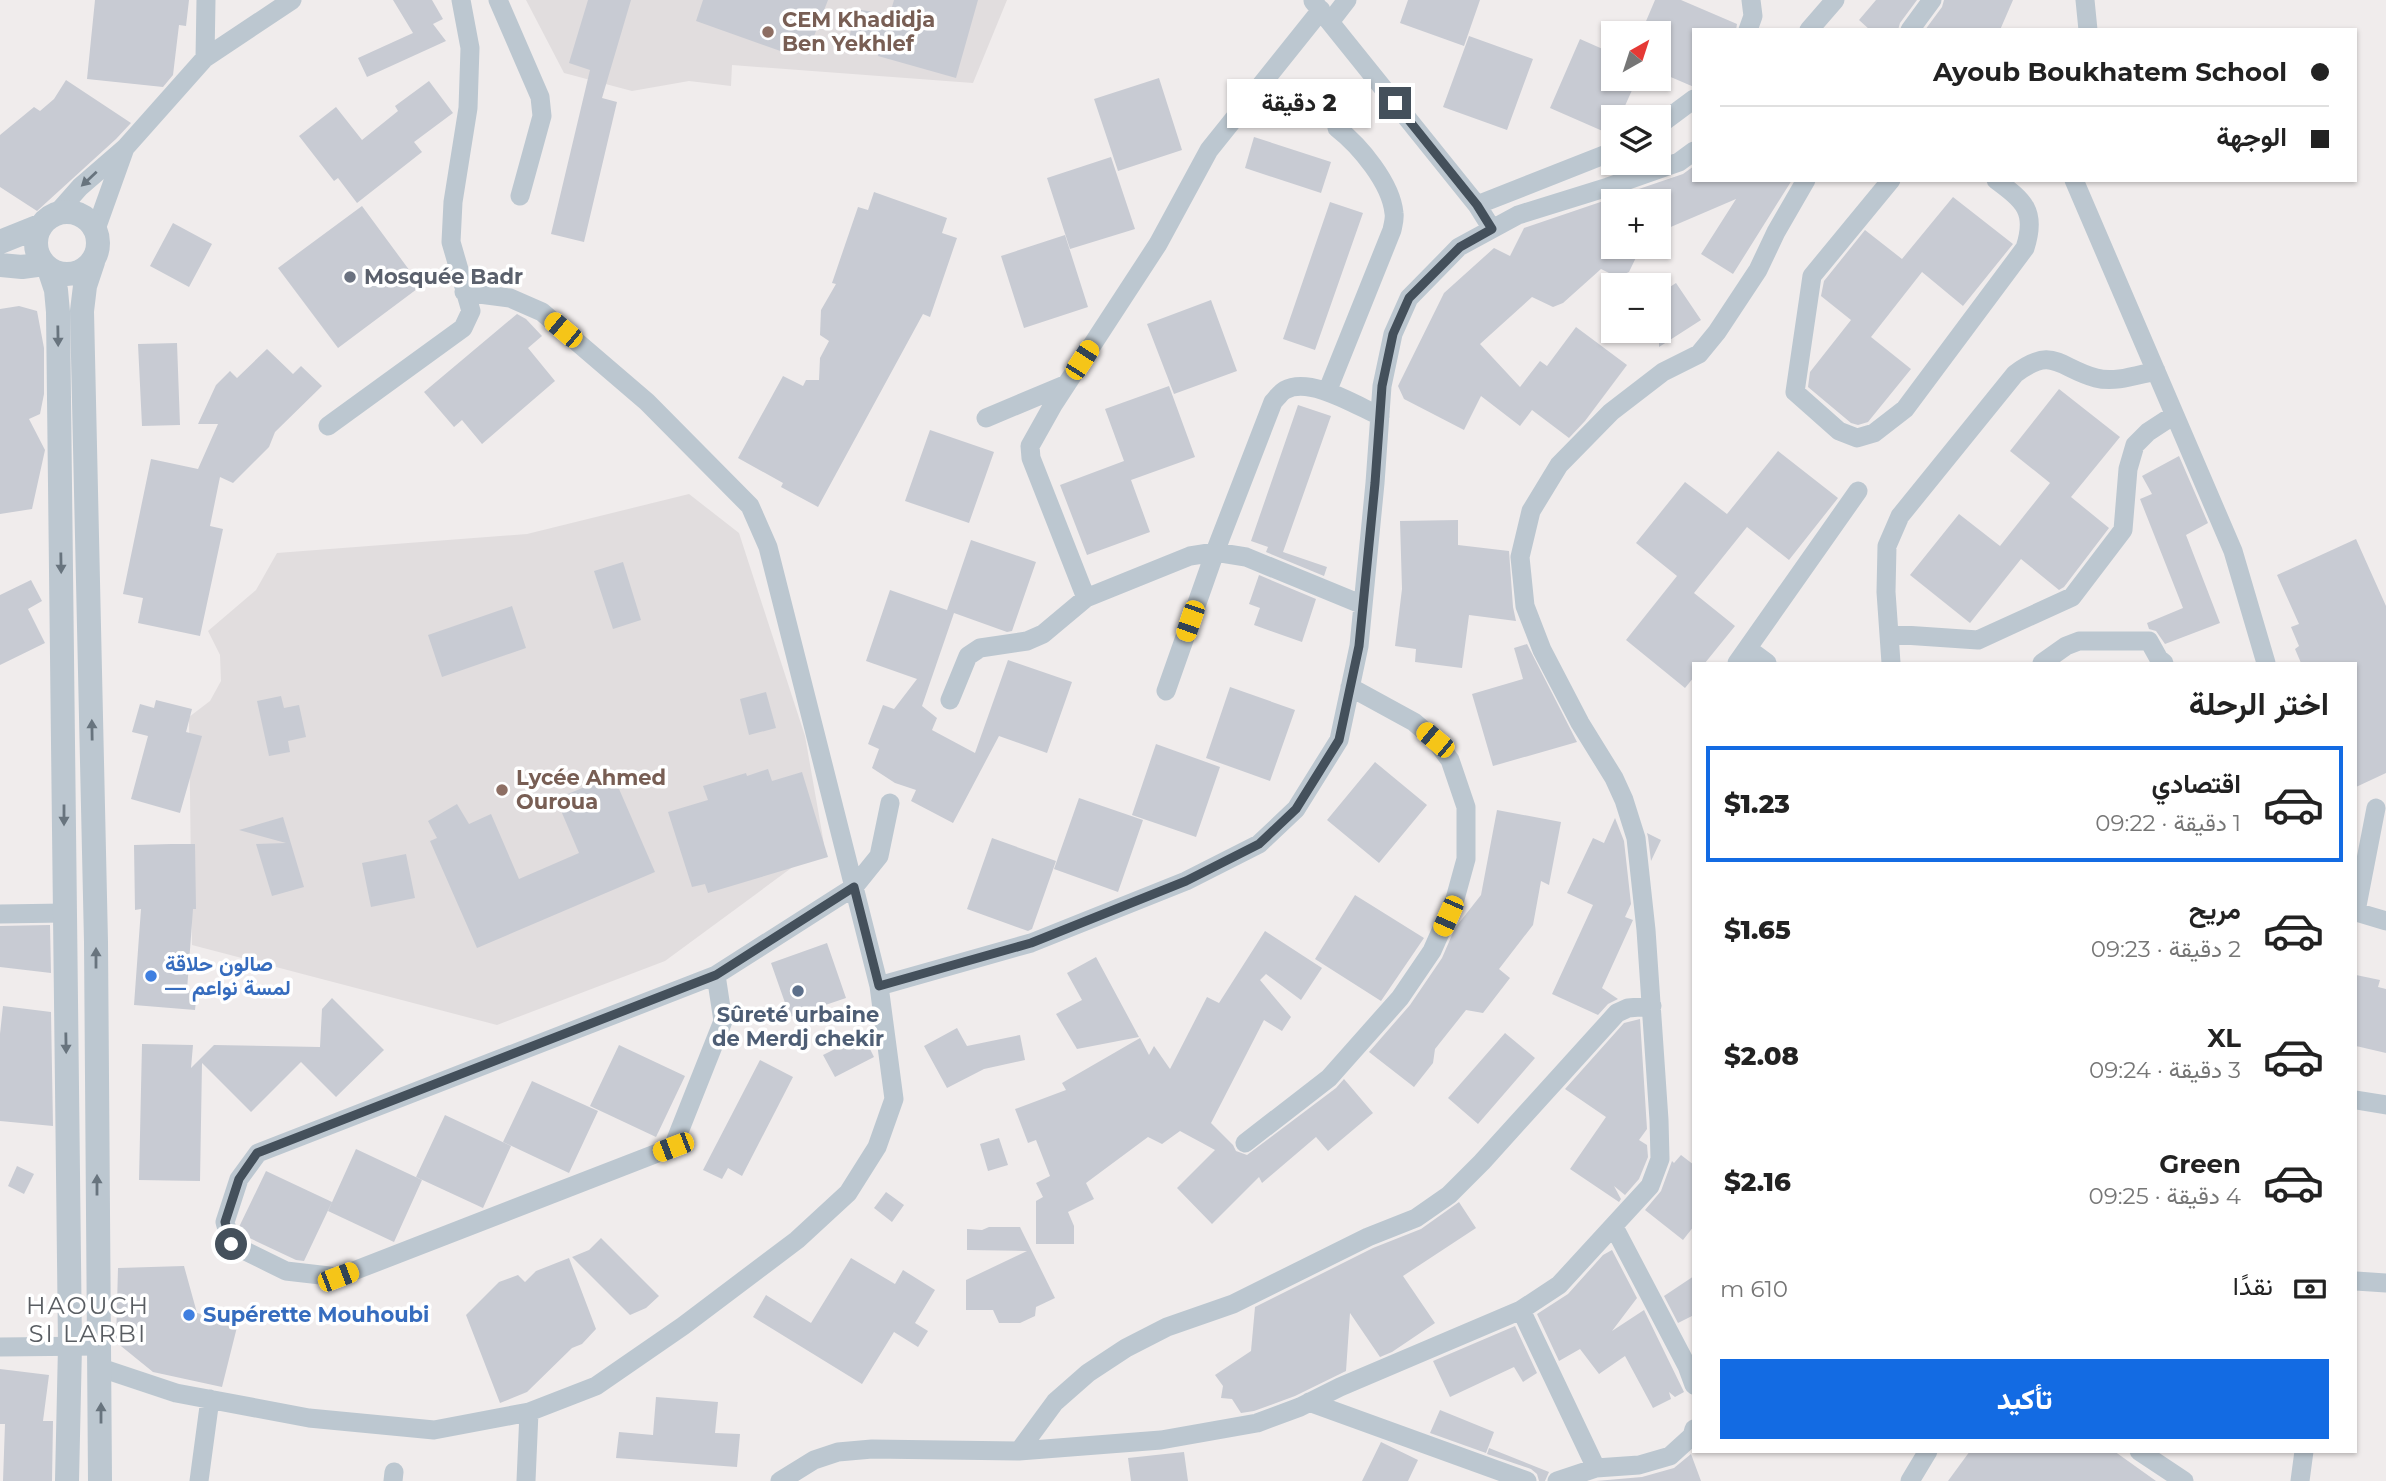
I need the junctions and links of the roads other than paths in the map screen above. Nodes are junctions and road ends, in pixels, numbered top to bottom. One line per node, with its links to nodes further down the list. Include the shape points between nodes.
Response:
1 (206, 0): 15 (street)
2 (292, 0): 15 (street)
3 (461, 0): 35 (street, via 470,48 468,108 451,242)
4 (498, 0): 26 (street, via 540,97 542,116)
5 (1347, 0): 10 (street)
6 (1751, 0): 11 (street)
7 (1835, 0): 12 (street)
8 (1932, 0): 13 (street)
9 (2085, 0): 14 (street)
10 (1321, 10): 27 (street); 37 (street, via 1209,150 1158,244)
11 (1749, 28)
12 (1811, 28)
13 (1911, 28)
14 (2088, 28)
15 (205, 58): 19 (street)
16 (1692, 100): 17 (street)
17 (1671, 116)
18 (1337, 128): 38 (street, via 1368,159 1388,193 1394,214 1392,230)
19 (125, 148): 28 (street, one-way to 28); 29 (street)
20 (1692, 152): 30 (street, via 1679,162 1518,215)
21 (1601, 156): 27 (street)
22 (1805, 182): 67 (street, via 1758,270 1699,354 1662,372 1611,412 1559,465 1531,511 1520,557 1525,606 1542,650 1614,778 1636,838)
23 (1889, 182): 24 (street, via 1812,276 1795,392 1839,431 1857,438 1874,433 1905,409 2025,248 2030,233 2023,200)
24 (1999, 182)
25 (2075, 182): 36 (street)
26 (520, 196)
27 (1477, 205): 30 (street)
28 (49, 220): 29 (street, via 68,211 89,220); 31 (street); 34 (street, via 36,246)
29 (96, 229): 32 (street, via 98,251)
30 (1492, 229): 40 (street, via 1460,247 1409,298 1393,334)
31 (0, 242)
32 (93, 262): 34 (street, via 78,273 58,273); 77 (street, one-way to 32, via 82,312)
33 (0, 265): 34 (street)
34 (46, 266): 61 (street, one-way to 61, via 56,290 58,312)
35 (464, 292): 42 (street, via 471,311 463,328); 59 (street, via 510,298 542,312 647,402 750,506 768,547)
36 (2156, 371): 39 (street); 47 (street, via 2117,380 2096,378 2050,360 2031,361 2015,374 1900,516 1887,546)
37 (1067, 384): 41 (street); 45 (street, via 1030,446 1031,458)
38 (1327, 392): 40 (street); 44 (street, via 1303,386 1285,390 1273,402)
39 (2174, 415): 47 (street, via 2135,445 2128,469 2123,530 2072,597 1978,640); 53 (street, via 2233,551)
40 (1380, 416): 46 (street)
41 (986, 418)
42 (328, 426)
43 (1858, 491): 48 (street)
44 (1215, 551): 45 (street, via 1190,556); 46 (street, via 1245,557); 55 (street)
45 (1086, 598): 56 (street, via 1043,634 979,648 968,656)
46 (1363, 605): 54 (street)
47 (1889, 634): 50 (street)
48 (1743, 656): 49 (street)
49 (1764, 662)
50 (1887, 662)
51 (2043, 662): 52 (street, via 2079,641 2149,641)
52 (2163, 662)
53 (2266, 662)
54 (1350, 687): 66 (street, via 1339,740 1296,809 1259,844 1186,881 1031,943); 70 (street, via 1414,722 1450,760 1466,807 1466,859 1455,899 1432,951 1400,998 1329,1078)
55 (1166, 691)
56 (950, 700)
57 (890, 803): 59 (street, via 879,856)
58 (2376, 808): 60 (street)
59 (854, 887): 65 (street); 66 (street)
60 (2357, 907)
61 (64, 912): 63 (street); 75 (street, one-way to 75)
62 (2357, 912): 64 (street)
63 (0, 914)
64 (2386, 920)
65 (716, 975): 65 (street, via 723,1021 673,1147 338,1277 286,1271 231,1244 225,1222 239,1179 257,1153)
66 (879, 986): 81 (street, via 894,1099 877,1147 848,1193 797,1240 596,1386)
67 (1651, 1006): 71 (street, via 1660,1159 1650,1186); 83 (street, via 1617,1013 1449,1195 1416,1217 1233,1304 1167,1327 1126,1348 1055,1402)
68 (2357, 1100): 69 (street)
69 (2386, 1105)
70 (1245, 1143)
71 (1614, 1227): 74 (street, via 1559,1285); 78 (street)
72 (2357, 1280): 73 (street)
73 (2386, 1283)
74 (1521, 1310): 80 (street); 87 (street)
75 (70, 1346): 76 (street); 77 (street); 88 (street)
76 (0, 1347)
77 (100, 1357): 79 (street, via 176,1393); 89 (street, one-way to 77)
78 (1692, 1380)
79 (210, 1399): 81 (street, via 309,1418 434,1430); 90 (street)
80 (1309, 1402): 83 (street, via 1257,1423 1161,1440); 93 (street)
81 (529, 1412): 91 (street)
82 (1692, 1436): 87 (street, via 1670,1456 1639,1465)
83 (1020, 1451): 92 (street, via 838,1452 814,1460)
84 (1927, 1453): 95 (street)
85 (2142, 1453): 96 (street)
86 (2304, 1453): 97 (street)
87 (1596, 1468): 94 (street)
88 (67, 1481)
89 (100, 1481)
90 (200, 1481)
91 (526, 1481)
92 (780, 1481)
93 (1527, 1481)
94 (1558, 1481)
95 (1910, 1481)
96 (2184, 1481)
97 (2300, 1481)

